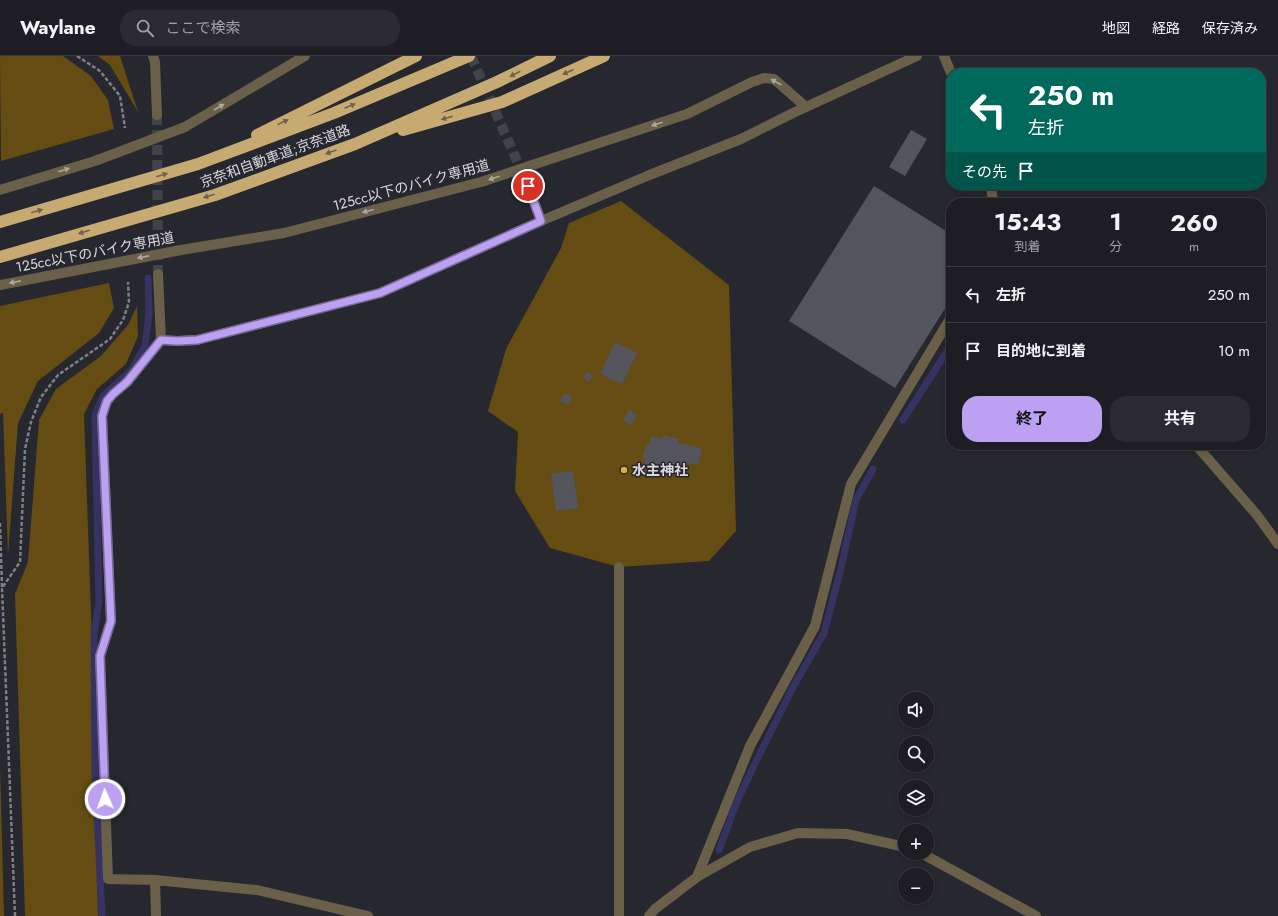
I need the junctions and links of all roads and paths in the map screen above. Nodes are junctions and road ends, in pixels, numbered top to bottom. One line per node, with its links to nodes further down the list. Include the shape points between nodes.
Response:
1 (77, 56): 13 (path, via 100,71 120,96)
2 (153, 56): 12 (street)
3 (305, 56): 17 (street, one-way to 3, bridge, via 96,161 185,127)
4 (416, 56): 15 (highway, one-way to 4)
5 (469, 56): 15 (highway, 京奈和自動車道;京奈道路, one-way to 5, via 334,113)
6 (550, 56): 14 (highway, 京奈和自動車道;京奈道路, one-way to 14, via 498,82)
7 (604, 56): 14 (highway, one-way to 14, via 502,102)
8 (917, 56): 11 (street)
9 (944, 56): 10 (street)
10 (949, 68)
11 (806, 107): 18 (street, via 741,139); 23 (street, 125cc以下のバイク専用道, one-way to 23, bridge, via 774,79 764,78 687,114 481,182 284,233)
12 (157, 115)
13 (125, 128)
14 (355, 144): 20 (highway, 京奈和自動車道;京奈道路, one-way to 20, via 214,195)
15 (198, 164): 19 (highway, 京奈和自動車道;京奈道路, one-way to 15)
16 (528, 186): 18 (street)
17 (0, 190)
18 (541, 221): 25 (street, via 380,293 197,340)
19 (0, 222)
20 (0, 257)
21 (158, 274): 25 (street)
22 (128, 282): 30 (path, via 129,302 123,320 115,332 58,376 41,397 31,422 25,449 20,562)
23 (0, 285)
24 (946, 325): 33 (street, via 851,484 815,626 750,746)
25 (161, 340): 34 (street, via 127,382 107,401 102,416 111,621 100,656 108,879)
26 (1200, 450): 28 (street, via 1257,515)
27 (0, 523): 30 (path)
28 (1278, 544)
29 (619, 567): 38 (street)
30 (2, 588): 35 (path)
31 (898, 845): 33 (street, via 847,834 798,833 750,847)
32 (934, 860): 40 (street)
33 (697, 877): 39 (street)
34 (155, 880): 36 (street); 37 (street, via 257,890)
35 (15, 916)
36 (156, 916)
37 (368, 916)
38 (619, 916)
39 (649, 916)
40 (1036, 916)

